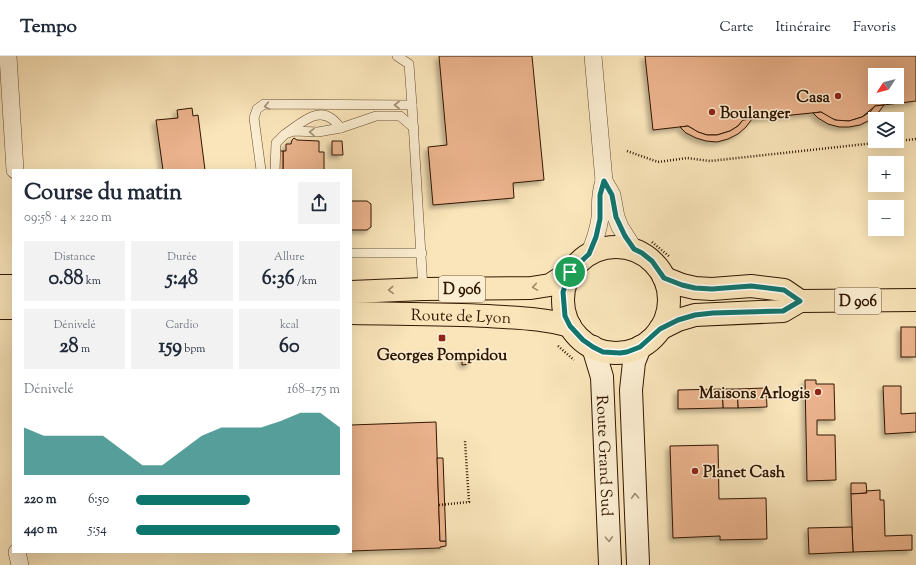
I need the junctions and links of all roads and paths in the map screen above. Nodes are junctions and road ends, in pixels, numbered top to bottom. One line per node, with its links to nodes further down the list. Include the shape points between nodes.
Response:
1 (8, 56): 12 (street)
2 (397, 56): 4 (lane, via 409,64)
3 (593, 56): 15 (street)
4 (412, 105): 6 (lane); 13 (lane, one-way to 13, via 264,104 257,109 254,118)
5 (341, 128): 6 (lane, via 376,116 400,116); 7 (lane, one-way to 7, via 318,132 294,131); 7 (lane, via 331,118 319,115 310,117)
6 (414, 128): 18 (lane)
7 (285, 134): 14 (lane, via 276,143)
8 (916, 138): 9 (path)
9 (904, 140)
10 (868, 143): 11 (path, via 710,161 687,158 658,162)
11 (627, 151)
12 (15, 169)
13 (261, 169)
14 (276, 169)
15 (604, 181): 16 (street, via 612,195 620,227); 19 (street, via 600,195 600,219)
16 (641, 244): 19 (main road, via 611,247); 20 (path); 20 (main road, via 642,253)
17 (352, 253): 18 (lane)
18 (422, 253): 24 (lane)
19 (589, 254): 21 (main road)
20 (669, 269): 27 (main road, via 682,285 712,289 751,286 784,290); 32 (main road, via 668,304)
21 (570, 272): 24 (main road, Route de Lyon / D 906, one-way to 24, via 550,285 531,288); 31 (main road, via 563,292 565,316)
22 (0, 286): 23 (main road)
23 (12, 286)
24 (423, 289): 25 (main road, Route de Lyon / D 906, one-way to 25)
25 (352, 292)
26 (916, 300): 27 (main road, D 906)
27 (800, 301): 32 (main road, D 906, via 783,311 695,315)
28 (0, 308): 29 (main road)
29 (12, 308)
30 (352, 313): 31 (main road, Route de Lyon / D 906, via 513,318 553,321)
31 (570, 326): 34 (main road)
32 (660, 329): 35 (main road)
33 (554, 342): 36 (path)
34 (593, 347): 35 (main road, via 603,352 620,353); 41 (main road, Route Grand Sud, one-way to 41, via 602,377)
35 (640, 347): 40 (main road, Route Grand Sud, one-way to 35, via 631,390 634,362)
36 (576, 362)
37 (464, 441): 38 (path, via 469,502)
38 (439, 505)
39 (17, 553): 42 (street)
40 (638, 563)
41 (610, 564)
42 (20, 565)

